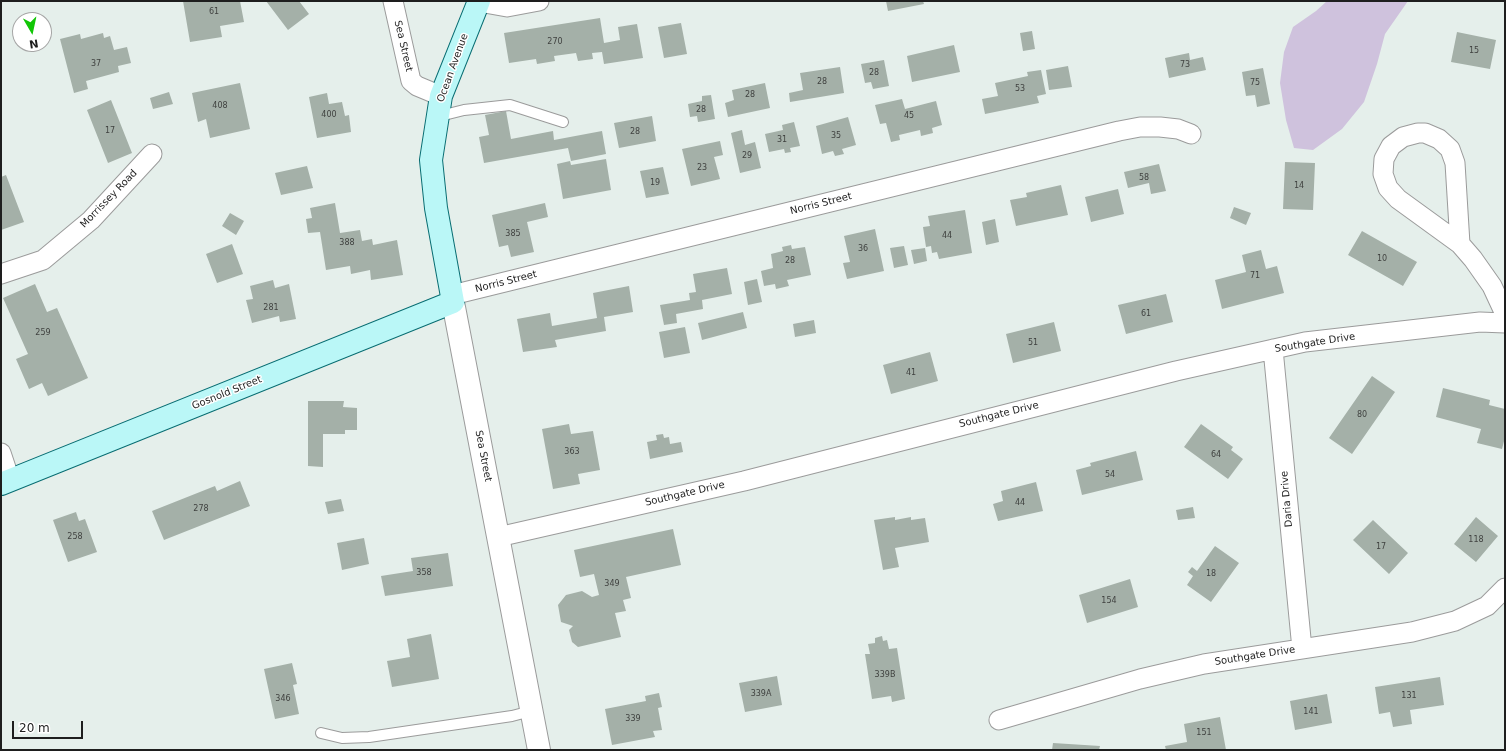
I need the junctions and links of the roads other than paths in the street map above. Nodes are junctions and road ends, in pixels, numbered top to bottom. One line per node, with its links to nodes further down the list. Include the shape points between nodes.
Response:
1 (393, 1): 4 (street, Sea Street, via 411,81)
2 (479, 1): 3 (street, via 507,7); 4 (main road, Ocean Avenue)
3 (538, 1)
4 (439, 105): 5 (lane, via 448,114 510,105); 8 (main road, Ocean Avenue)
5 (562, 122)
6 (1191, 134): 11 (street, Norris Street, via 1178,129 1160,127 1119,130)
7 (152, 154): 10 (street, Morrissey Road, via 91,220 43,260)
8 (431, 160): 11 (main road, Sea Street, via 436,208)
9 (1460, 244): 9 (street, via 1455,164 1450,149 1439,139 1425,133 1403,137 1391,146 1384,159 1383,174 1388,188 1398,199); 12 (street, via 1484,274)
10 (1, 274)
11 (453, 299): 16 (main road, Gosnold Street); 17 (street, Sea Street)
12 (1505, 314)
13 (1505, 323): 14 (street, Southgate Drive, via 1480,322 1305,342)
14 (1273, 349): 17 (street, Southgate Drive, via 1176,371 744,481); 19 (street, Daria Drive)
15 (1, 453): 16 (street)
16 (6, 482)
17 (498, 537): 20 (street, Sea Street)
18 (1505, 588): 19 (street, Southgate Drive, via 1487,606 1455,621 1412,632)
19 (1302, 649): 21 (street, Southgate Drive, via 1204,664 1140,679)
20 (531, 711): 22 (lane, via 369,737 342,738); 23 (street, Sea Street)
21 (999, 720)
22 (321, 733)
23 (539, 750)

